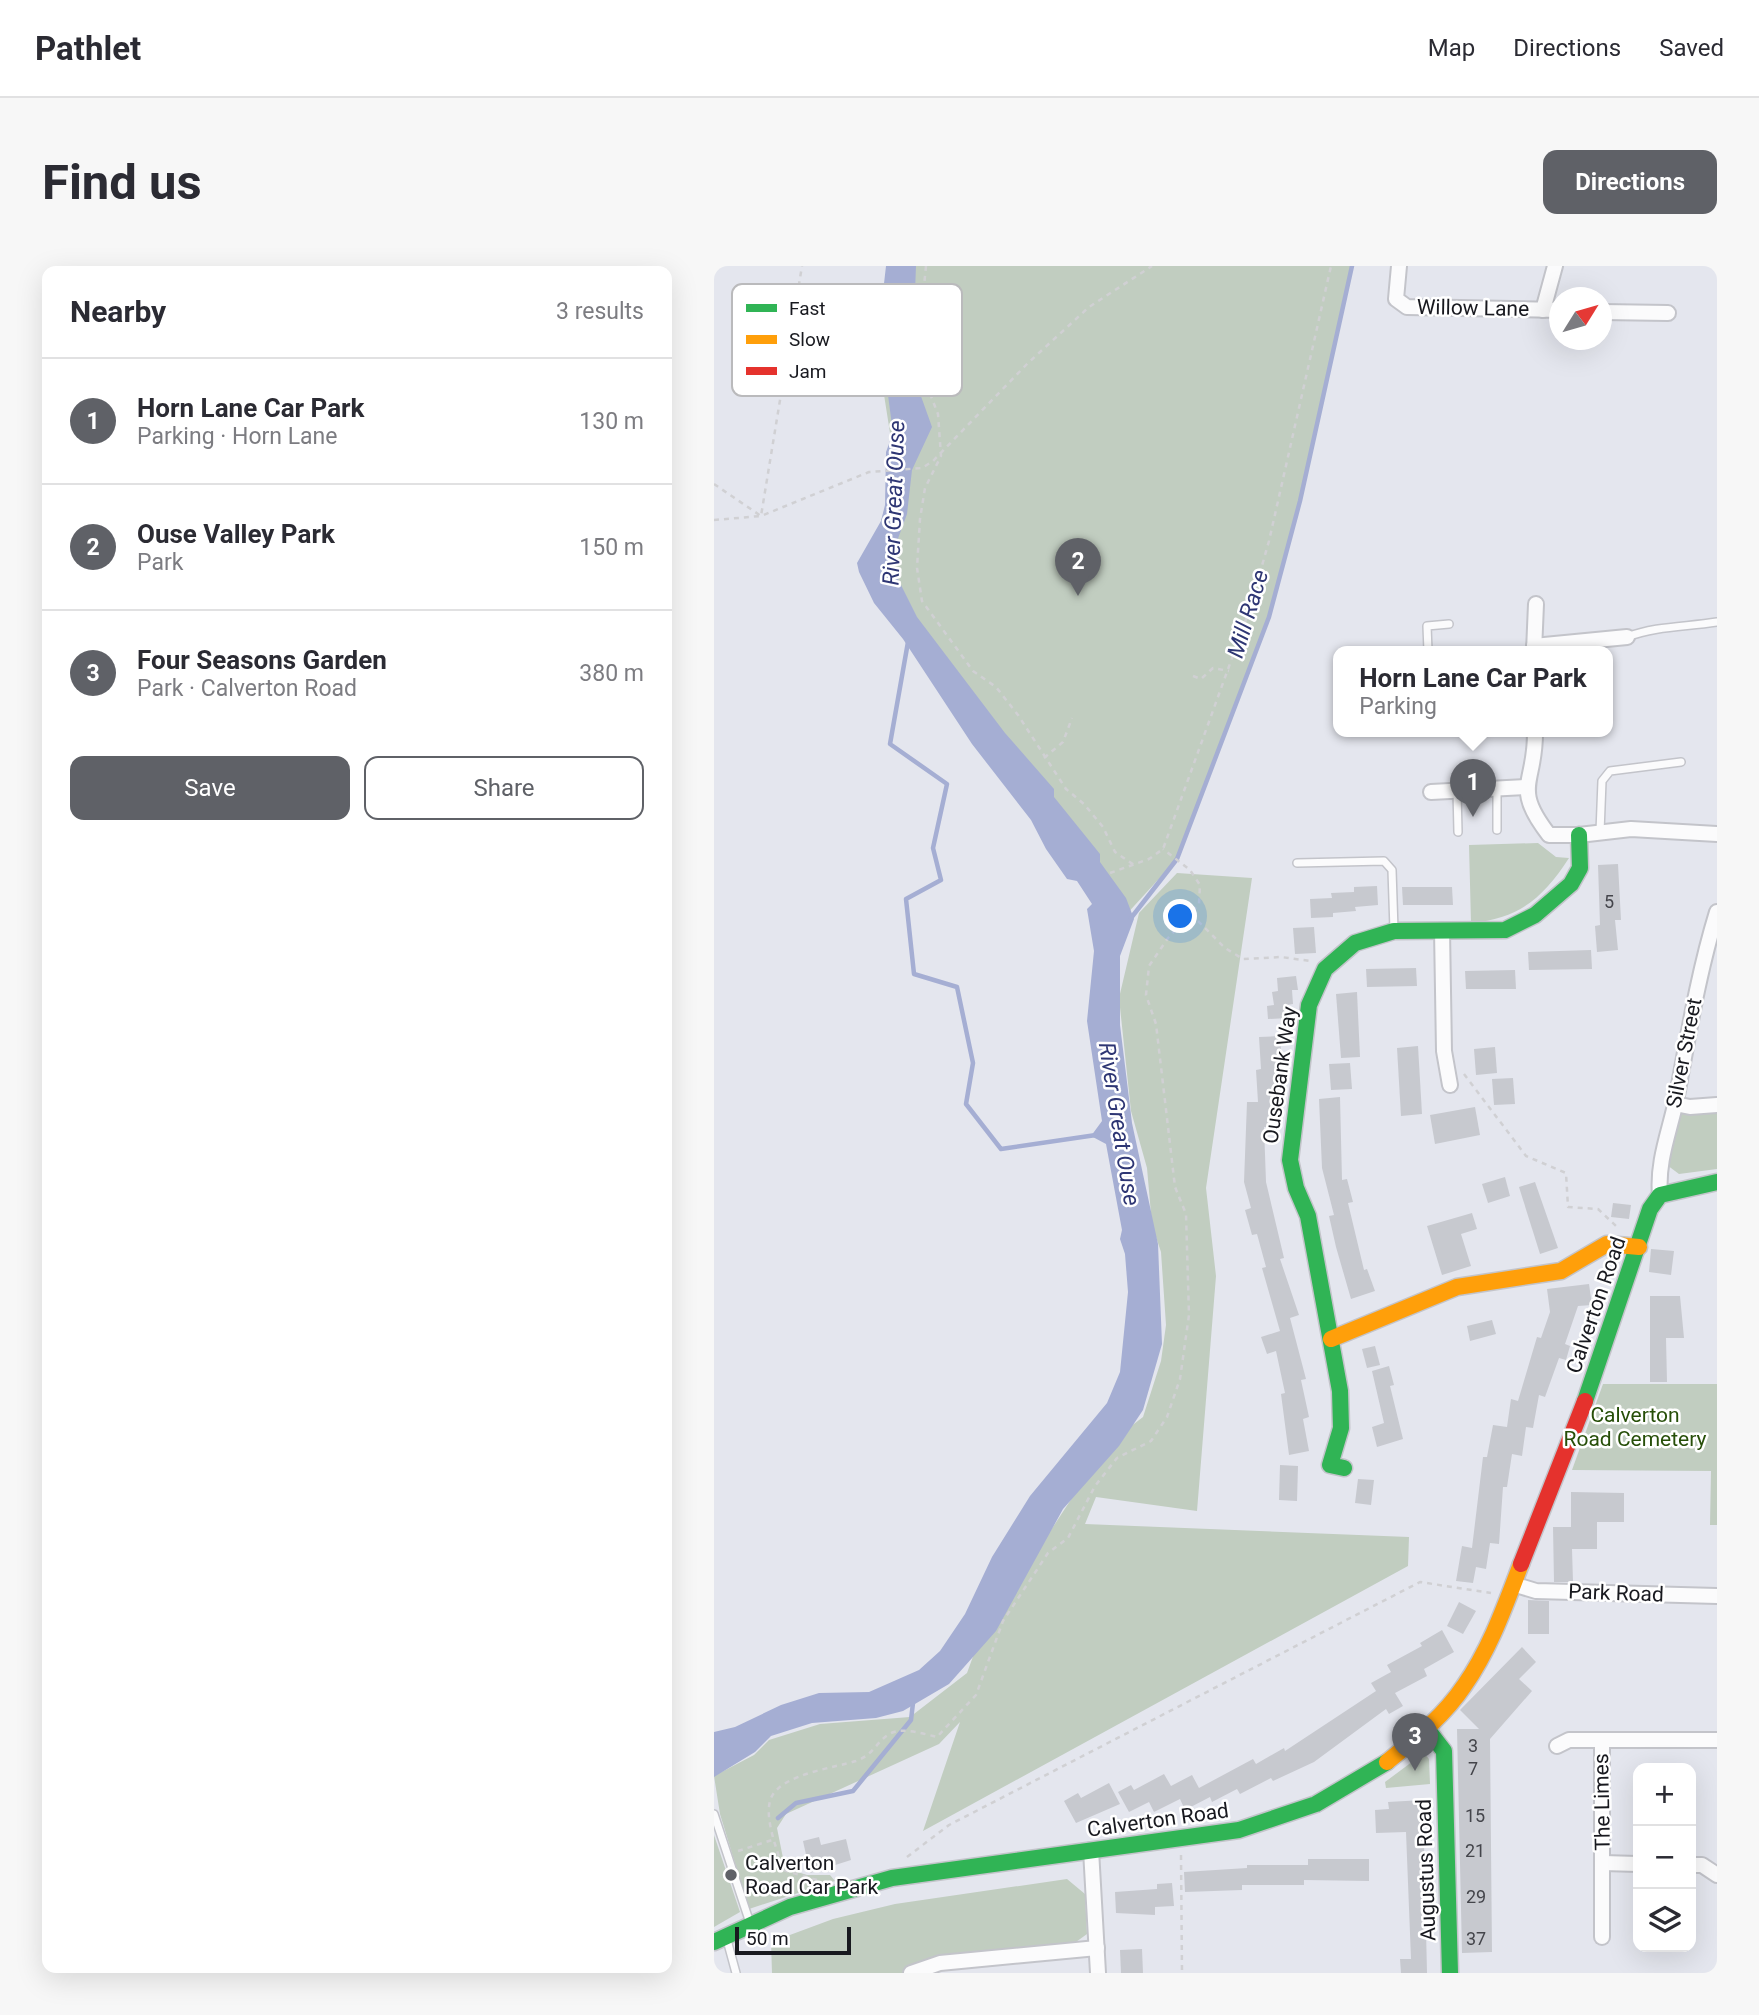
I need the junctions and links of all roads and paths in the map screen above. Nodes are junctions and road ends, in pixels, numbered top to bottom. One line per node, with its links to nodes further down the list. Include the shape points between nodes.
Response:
1 (802, 266): 7 (path)
2 (926, 266): 8 (path)
3 (1153, 266): 15 (path, via 1089,307)
4 (1331, 266): 26 (path, via 1269,541)
5 (1399, 266): 9 (street, Willow Lane, via 1396,299 1407,307)
6 (1555, 266): 9 (street, Willow Lane)
7 (799, 284)
8 (925, 284)
9 (1543, 310): 10 (street, Willow Lane)
10 (1549, 310)
11 (1612, 312): 12 (street)
12 (1668, 313)
13 (781, 396): 17 (path)
14 (931, 396): 15 (path, via 938,414)
15 (941, 451): 17 (path, via 922,468 869,472); 30 (path, via 925,488 920,519 917,568 922,601 973,671 996,687)
16 (714, 484): 17 (path)
17 (761, 516): 18 (path)
18 (714, 520)
19 (1536, 604): 24 (street)
20 (1717, 622): 22 (lane, via 1651,628)
21 (1449, 624): 23 (lane, via 1427,626)
22 (1627, 637): 25 (street)
23 (1427, 646)
24 (1534, 646)
25 (1551, 646)
26 (1229, 671): 27 (path, via 1213,668 1201,679); 41 (path)
27 (1193, 676)
28 (1072, 718): 30 (path, via 1063,742)
29 (1535, 737): 32 (street)
30 (1044, 758): 43 (path, via 1103,827 1115,852)
31 (1681, 762): 38 (lane, via 1610,771 1602,781)
32 (1526, 787): 33 (street); 40 (street, via 1530,811 1549,835)
33 (1497, 788): 34 (street); 36 (lane)
34 (1457, 790): 35 (street); 37 (lane)
35 (1431, 792)
36 (1497, 830)
37 (1458, 831)
38 (1600, 833): 39 (street, via 1631,829); 40 (street)
39 (1717, 834)
40 (1579, 835): 47 (street, Ousebank Way, via 1580,868 1571,884 1535,915 1505,930)
41 (1164, 849): 43 (path); 46 (path, via 1190,870 1200,885 1199,904)
42 (1297, 863): 48 (lane, via 1384,861 1392,870)
43 (1134, 864): 44 (path)
44 (1110, 873)
45 (1717, 912): 49 (street, Silver Street)
46 (1191, 914): 50 (path, via 1243,959 1282,957 1316,962); 67 (path, via 1149,966 1146,995 1156,1024 1175,1187 1186,1214 1189,1315 1180,1379 1167,1417 1151,1441 1117,1458 1095,1486 1068,1538 1048,1553 1003,1621 976,1695 937,1737 897,1731 885,1736 870,1756 782,1784 771,1797)
47 (1442, 930): 48 (street, Ousebank Way); 51 (street)
48 (1394, 931): 50 (street, Ousebank Way, via 1356,943)
49 (1712, 950): 53 (street, Silver Street)
50 (1325, 970): 58 (street, Ousebank Way, via 1309,1005 1290,1160 1308,1216)
51 (1444, 1051): 52 (street); 57 (path, via 1526,1156 1566,1173 1568,1207 1598,1209)
52 (1450, 1085)
53 (1675, 1104): 54 (street); 56 (street, Silver Street, via 1659,1167)
54 (1717, 1105)
55 (1717, 1182): 56 (street)
56 (1660, 1195): 57 (street, Calverton Road, via 1647,1216)
57 (1639, 1247): 58 (street, via 1606,1244 1561,1271 1457,1287); 60 (street, Calverton Road)
58 (1331, 1339): 59 (street, Ousebank Way, via 1340,1391 1340,1428)
59 (1330, 1466)
60 (1514, 1591): 61 (street, Park Road); 62 (street, Calverton Road, via 1464,1687); 71 (path, via 1420,1582 949,1825)
61 (1717, 1596)
62 (1427, 1729): 68 (street, Calverton Road, via 1377,1770 1316,1804 1239,1830); 85 (street, Augustus Road, via 1444,1751)
63 (1717, 1740): 64 (street, The Limes)
64 (1602, 1741): 65 (street, The Limes, via 1569,1740); 72 (street, The Limes)
65 (1557, 1746)
66 (714, 1814): 70 (lane)
67 (775, 1839): 70 (path); 76 (path, via 783,1871 823,1881)
68 (1181, 1841): 69 (street, Calverton Road); 84 (path)
69 (1091, 1850): 76 (street, Calverton Road, via 928,1872); 80 (street)
70 (726, 1855): 77 (lane)
71 (907, 1858)
72 (1603, 1863): 73 (street, The Limes); 78 (street, The Limes)
73 (1633, 1864)
74 (1696, 1865): 75 (street)
75 (1717, 1874)
76 (839, 1891): 77 (street, Calverton Road)
77 (750, 1924): 79 (street, Calverton Road)
78 (1602, 1937)
79 (720, 1939): 81 (lane)
80 (1097, 1948): 82 (street, via 940,1963); 83 (street)
81 (736, 1973)
82 (911, 1973)
83 (1098, 1973)
84 (1182, 1973)
85 (1450, 1973)

